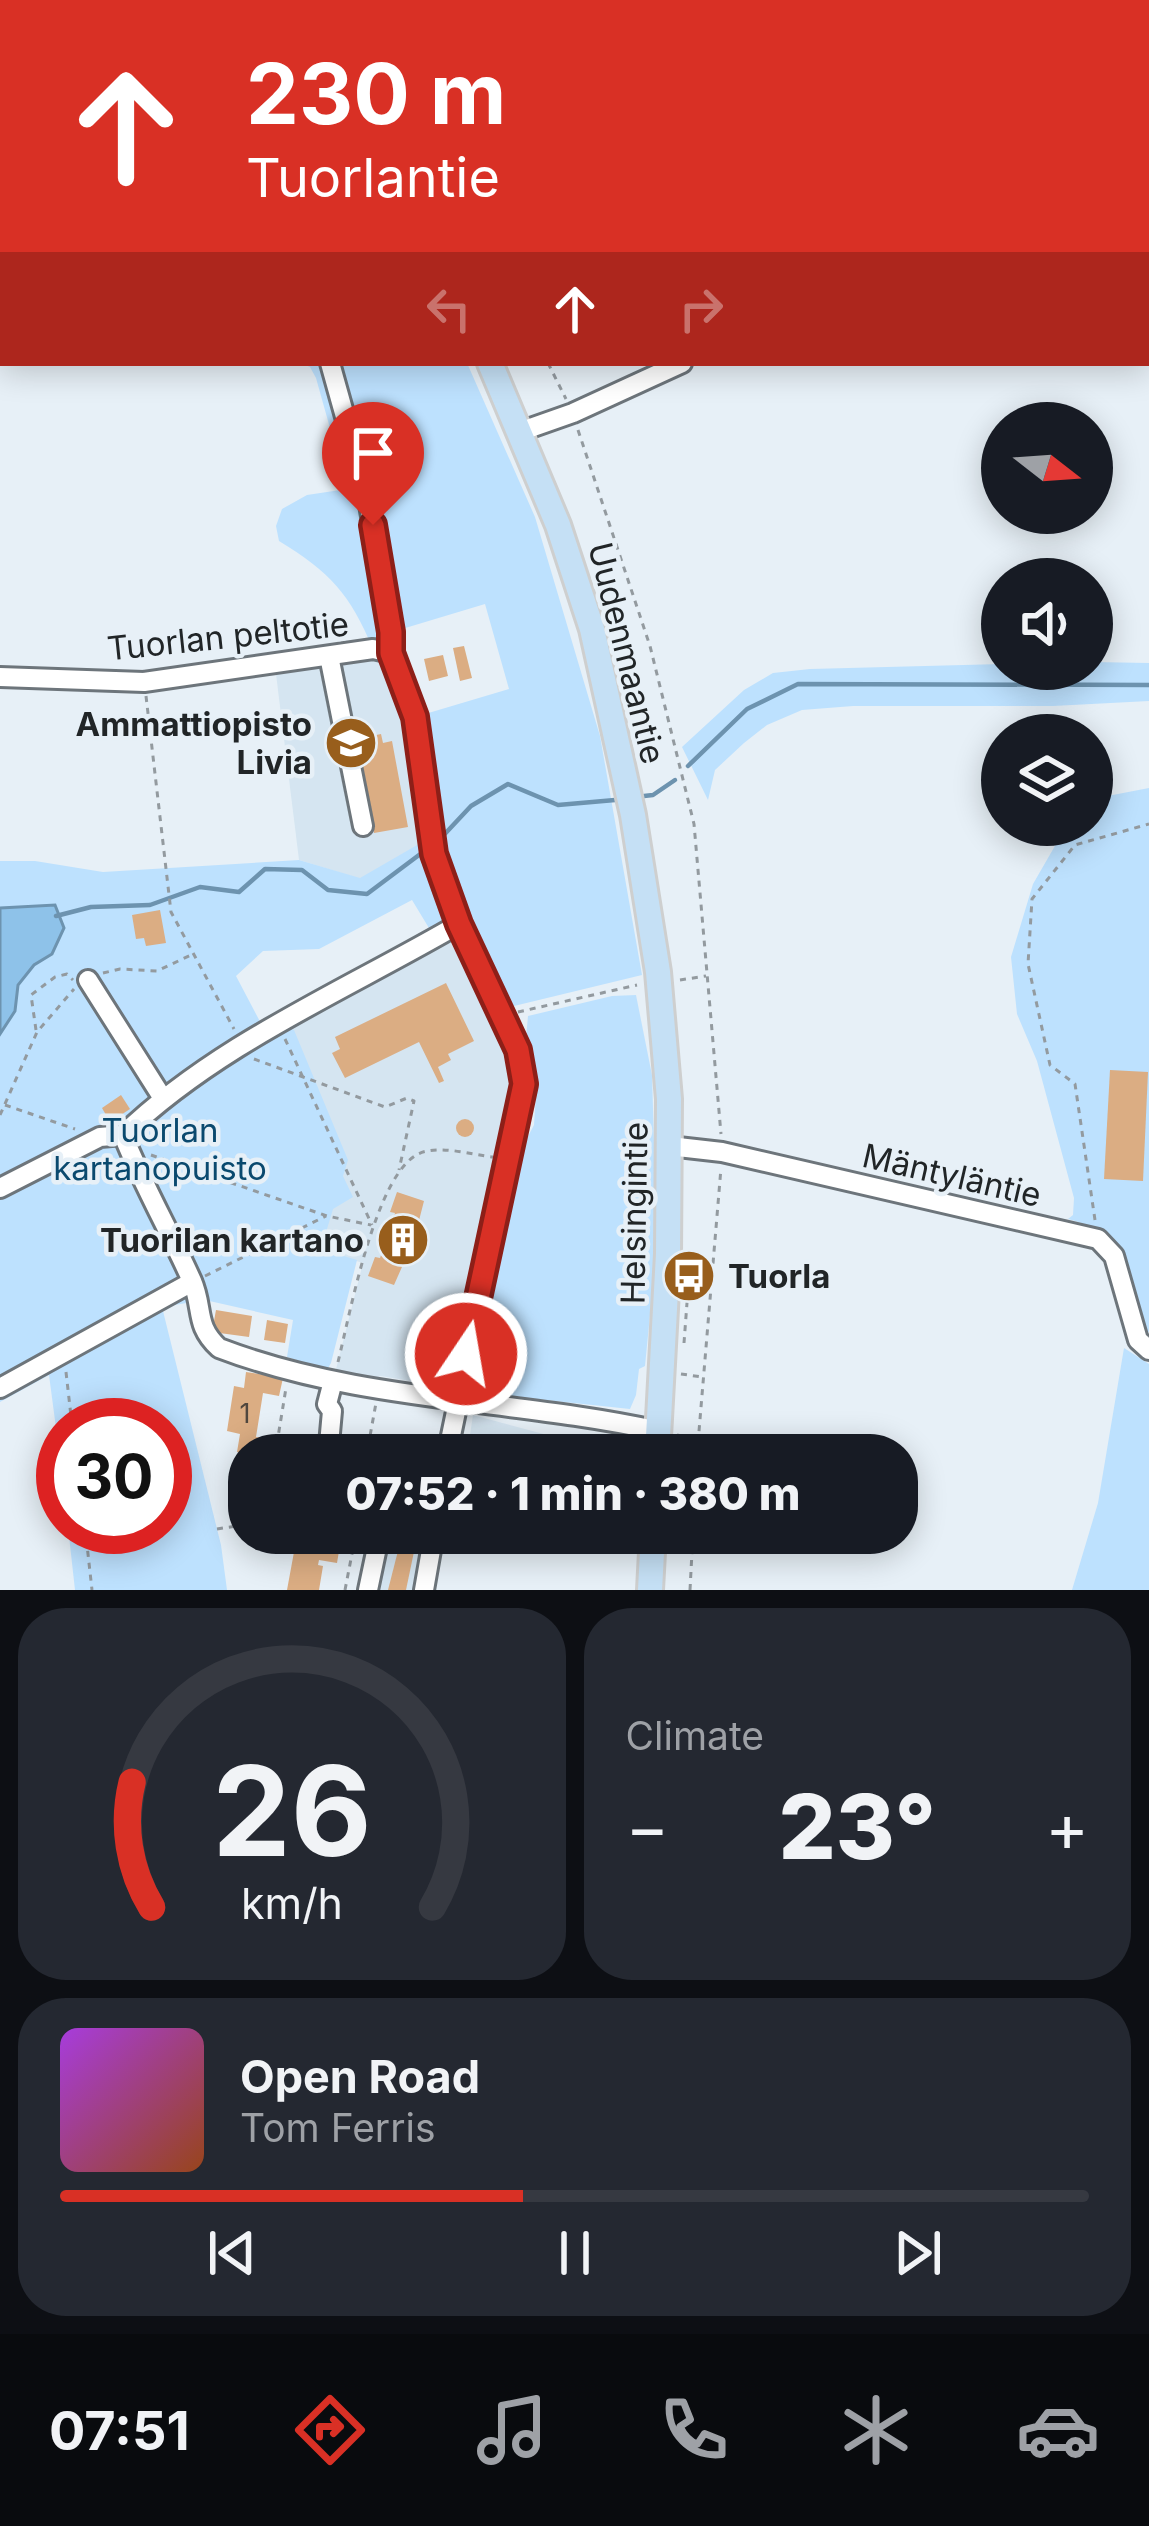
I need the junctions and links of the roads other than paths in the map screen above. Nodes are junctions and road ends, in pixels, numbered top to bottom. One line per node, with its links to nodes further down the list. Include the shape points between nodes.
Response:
1 (331, 366): 5 (street, via 368,499)
2 (491, 366): 4 (main road, Uudenmaantie)
3 (675, 366): 4 (street)
4 (519, 432): 10 (main road, Uudenmaantie, via 592,628 633,815)
5 (391, 653): 6 (street, Tuorlan peltotie); 9 (street, via 415,717 433,845)
6 (329, 656): 7 (street, Tuorlan peltotie, via 144,682); 8 (street)
7 (0, 677)
8 (363, 826)
9 (459, 924): 12 (street); 20 (street, via 518,1050 524,1084)
10 (657, 979): 14 (main road, Helsingintie)
11 (88, 980): 12 (street)
12 (162, 1097): 13 (street)
13 (123, 1135): 15 (street, via 100,1137); 16 (street)
14 (669, 1146): 17 (street, Mäntyläntie, via 1098,1239 1114,1256 1138,1340); 24 (main road, Helsingintie)
15 (0, 1188)
16 (192, 1282): 18 (street, via 206,1336 219,1348); 19 (street)
17 (1149, 1350)
18 (333, 1381): 20 (street); 21 (street)
19 (0, 1388)
20 (456, 1400): 22 (street); 23 (street)
21 (329, 1434)
22 (450, 1434)
23 (616, 1434)
24 (658, 1434)
25 (376, 1554): 28 (street)
26 (430, 1554): 29 (street)
27 (652, 1554): 30 (main road)
28 (368, 1590)
29 (424, 1590)
30 (650, 1590)

